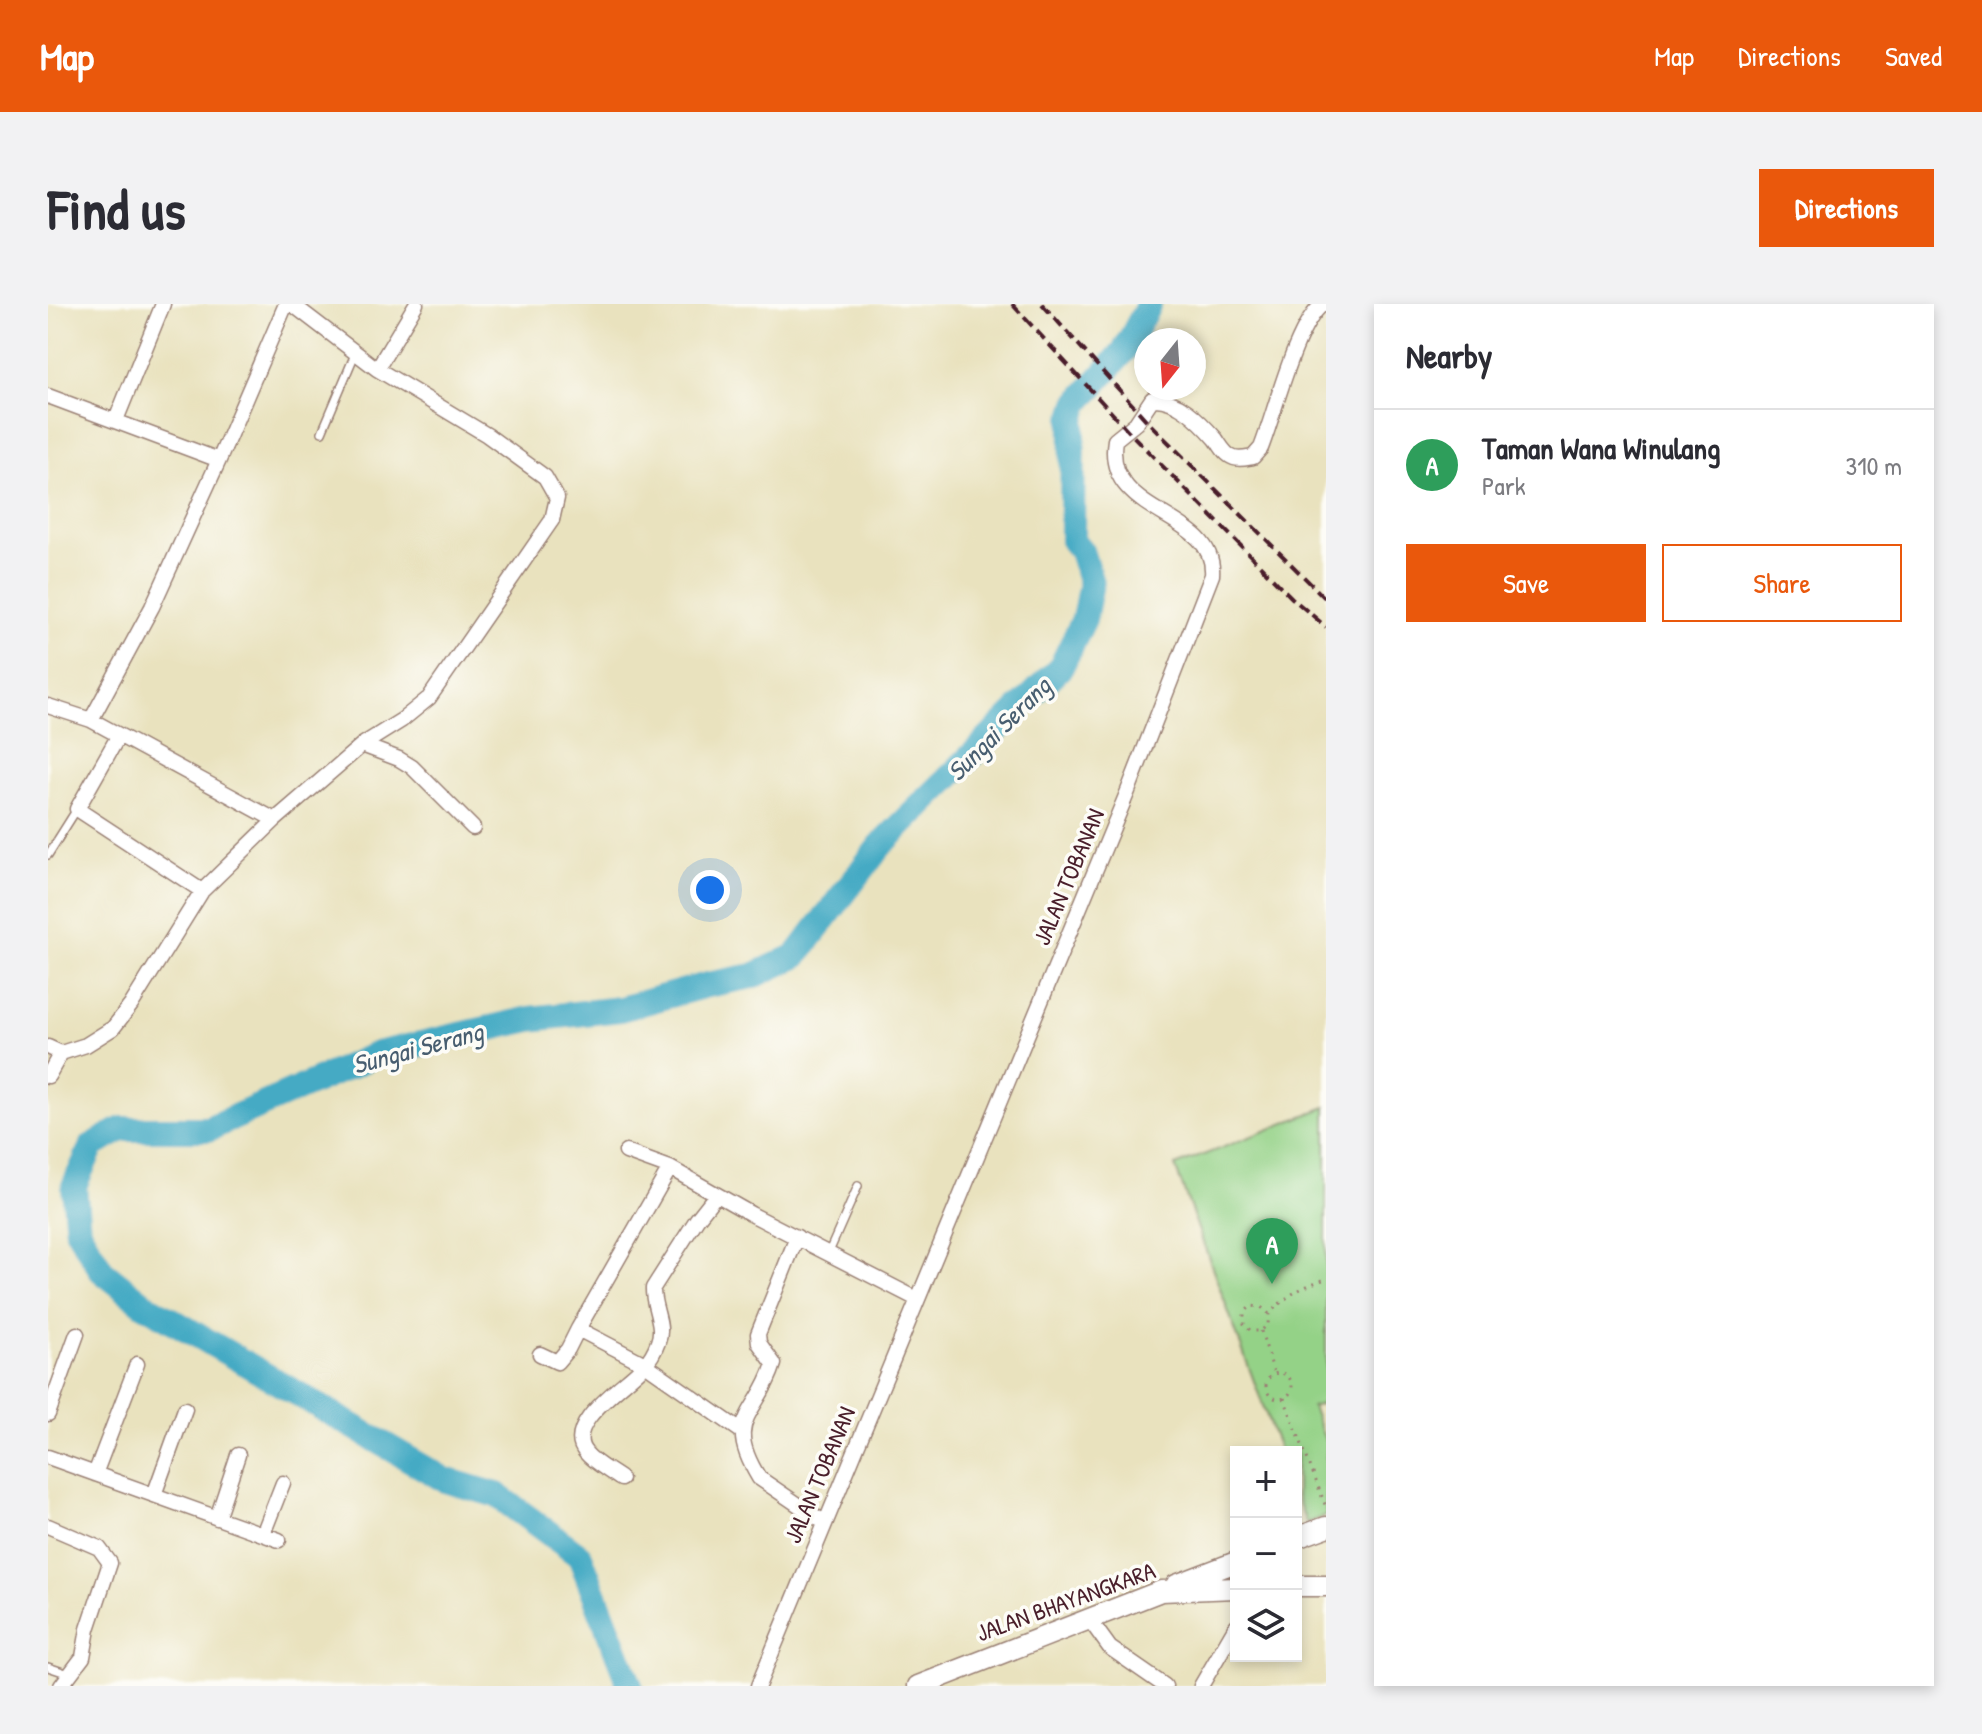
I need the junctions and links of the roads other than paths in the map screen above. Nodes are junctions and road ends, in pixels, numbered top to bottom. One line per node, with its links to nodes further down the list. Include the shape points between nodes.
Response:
1 (163, 304): 9 (street)
2 (286, 304): 11 (street)
3 (292, 304): 6 (street)
4 (416, 304): 7 (street)
5 (1323, 304): 29 (street, JALAN TOBANAN, via 1313,311 1300,337 1261,448 1253,457 1227,454 1184,409 1161,398 1152,399 1136,423 1115,440 1116,474 1137,496 1203,542 1213,560 1212,575)
6 (355, 354): 7 (street); 10 (lane)
7 (377, 369): 15 (street, via 487,435 545,477 557,498 552,520 429,698)
8 (48, 396): 9 (street)
9 (116, 420): 11 (street)
10 (322, 432)
11 (219, 460): 13 (street, via 152,607)
12 (48, 706): 13 (street)
13 (91, 720): 14 (street)
14 (119, 735): 16 (street); 17 (street)
15 (362, 745): 17 (street); 18 (street, via 412,767)
16 (77, 809): 19 (lane); 20 (street)
17 (275, 820): 20 (street)
18 (473, 828)
19 (48, 855)
20 (202, 891): 21 (street, via 123,1018 99,1038)
21 (54, 1050): 22 (street)
22 (48, 1076)
23 (626, 1152): 24 (street)
24 (670, 1168): 26 (street); 30 (street)
25 (858, 1186): 28 (lane)
26 (716, 1195): 27 (street); 34 (street, via 653,1288 660,1332)
27 (797, 1237): 28 (street); 37 (street, via 758,1334 774,1364)
28 (829, 1252): 29 (street)
29 (917, 1299): 45 (street, JALAN TOBANAN)
30 (578, 1329): 32 (street, via 557,1362); 34 (street)
31 (77, 1334): 36 (street)
32 (540, 1354)
33 (137, 1364): 40 (street)
34 (645, 1364): 37 (street); 41 (street, via 596,1408 581,1436 586,1454)
35 (185, 1409): 43 (street)
36 (48, 1414)
37 (741, 1431): 45 (street, via 759,1478)
38 (238, 1455): 44 (street)
39 (48, 1457): 40 (street)
40 (95, 1474): 43 (street)
41 (621, 1479)
42 (283, 1483): 48 (street)
43 (154, 1495): 44 (street)
44 (217, 1518): 48 (street)
45 (825, 1523): 61 (street, JALAN TOBANAN)
46 (48, 1526): 59 (street, via 99,1548 110,1563 83,1657)
47 (1326, 1527): 49 (main road)
48 (263, 1534): 50 (street)
49 (1302, 1536)
50 (279, 1540)
51 (1230, 1564): 55 (main road)
52 (1302, 1586): 53 (main road)
53 (1326, 1586)
54 (1230, 1588): 55 (main road, JALAN BHAYANGKARA)
55 (1161, 1591): 56 (main road, JALAN BHAYANGKARA)
56 (1089, 1619): 60 (main road, JALAN BHAYANGKARA); 62 (street, via 1110,1648)
57 (1230, 1636): 63 (street)
58 (48, 1667): 59 (lane)
59 (65, 1680)
60 (934, 1683)
61 (758, 1686)
62 (1165, 1686)
63 (1201, 1686)

